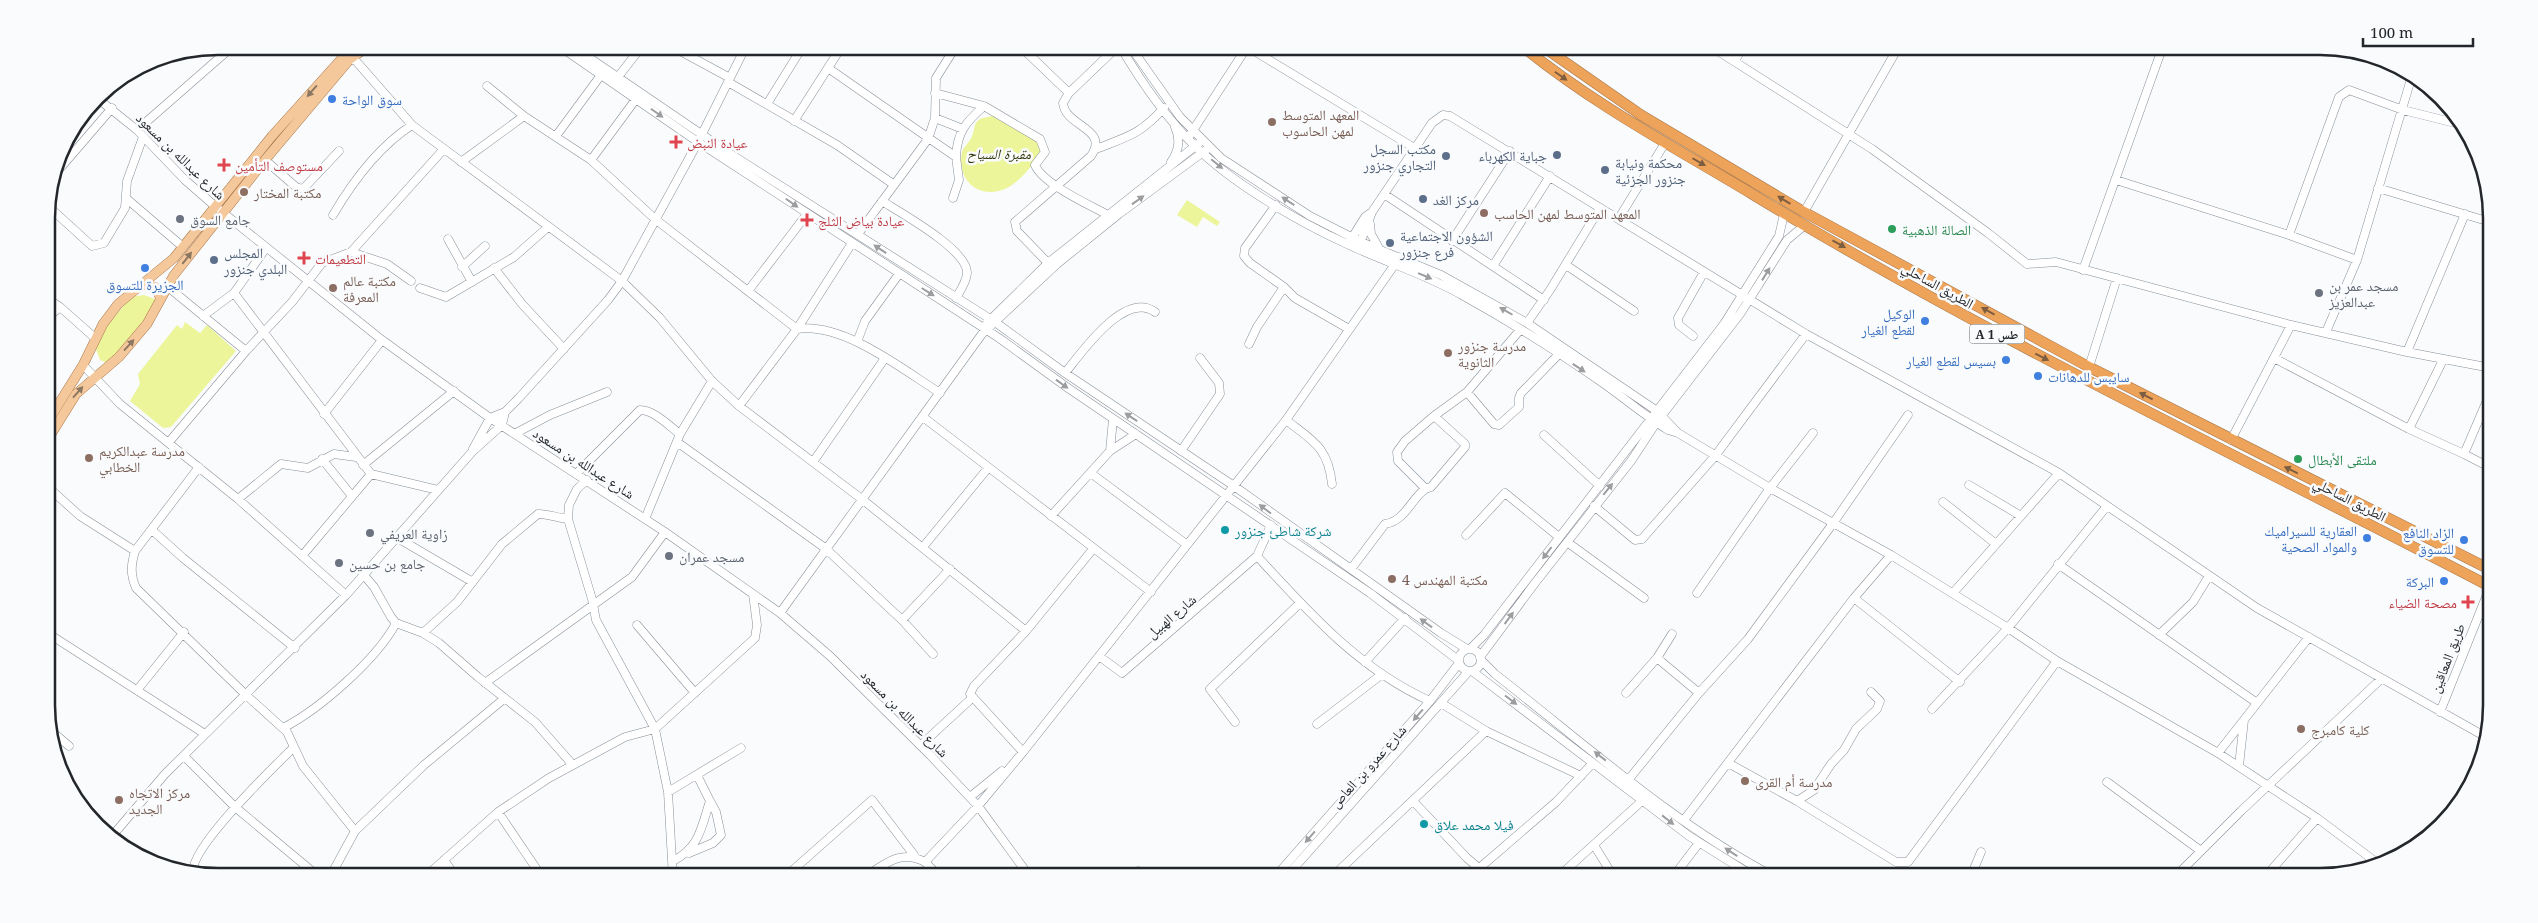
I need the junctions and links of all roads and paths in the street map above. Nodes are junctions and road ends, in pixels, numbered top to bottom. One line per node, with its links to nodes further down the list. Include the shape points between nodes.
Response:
1 (223, 55): 50 (street)
2 (349, 55): 67 (main road)
3 (349, 55): 83 (main road, one-way to 83, via 272,136)
4 (353, 55): 48 (street)
5 (572, 55): 29 (street)
6 (585, 55): 30 (street)
7 (635, 55): 30 (street)
8 (686, 55): 31 (street)
9 (742, 55): 31 (street)
10 (797, 55): 38 (street)
11 (836, 55): 28 (street)
12 (950, 55): 34 (street, via 936,78)
13 (1029, 55): 35 (street)
14 (1109, 55): 35 (street)
15 (1126, 55): 41 (street)
16 (1136, 55): 53 (street)
17 (1241, 55): 53 (street)
18 (1262, 55): 61 (street)
19 (1531, 55): 26 (highway)
20 (1533, 55): 26 (highway, الطريق الساحلي / A 1 طس)
21 (1555, 55): 86 (highway, الطريق الساحلي / A 1 طس, one-way to 21, via 1641,115)
22 (1725, 55): 27 (street)
23 (1738, 55): 27 (street)
24 (1893, 55): 52 (street)
25 (2160, 55): 73 (street)
26 (1538, 59): 58 (highway, الطريق الساحلي / A 1 طس, one-way to 58)
27 (1735, 61): 52 (street)
28 (828, 68): 46 (street); 56 (street)
29 (602, 75): 36 (street); 54 (street)
30 (618, 77): 51 (street)
31 (729, 80): 38 (street); 51 (street)
32 (2410, 82): 42 (street)
33 (487, 86): 43 (street)
34 (935, 93): 39 (street); 44 (street)
35 (1069, 93): 60 (street, via 1063,107 1068,116 1091,133)
36 (636, 99): 57 (street, one-way to 57); 68 (street)
37 (103, 102): 40 (street, شارع عبدالله بن مسعود)
38 (767, 104): 46 (street)
39 (984, 106): 49 (street); 75 (street, via 1040,139 1045,152 1036,168)
40 (112, 108): 50 (street, شارع عبدالله بن مسعود); 70 (street)
41 (1164, 108): 45 (street); 60 (street, via 1136,134)
42 (2403, 110): 47 (street); 76 (street); 99 (street, via 2349,90 2339,97)
43 (524, 116): 54 (street); 69 (street)
44 (935, 118): 49 (street); 56 (street)
45 (1172, 118): 53 (street); 71 (street, via 1180,140 1175,157)
46 (794, 121): 74 (street, via 837,145)
47 (2451, 122)
48 (412, 125): 62 (street); 91 (street, via 378,154)
49 (963, 129): 66 (street, via 957,140)
50 (137, 130): 55 (street, شارع عبدالله بن مسعود)
51 (702, 133): 57 (street); 98 (street)
52 (1850, 134): 86 (street); 120 (street, via 1988,233 2021,261 2033,265 2056,262)
53 (1190, 135): 59 (street)
54 (556, 136): 68 (street)
55 (143, 137): 79 (street, via 127,181); 83 (street, شارع عبدالله بن مسعود)
56 (928, 139): 66 (street); 74 (street)
57 (698, 142): 87 (street, one-way to 87); 93 (street)
58 (1665, 143): 89 (highway, الطريق الساحلي / A 1 طس, one-way to 89); 92 (street)
59 (1199, 144): 63 (street); 71 (street)
60 (1096, 149): 75 (street)
61 (1416, 149): 65 (street, via 1432,122 1444,115); 77 (street)
62 (443, 150): 69 (street); 111 (street)
63 (1206, 150): 81 (street, one-way to 81, via 1227,173); 103 (street, one-way to 63); 145 (street, one-way to 63, via 1119,214)
64 (339, 151): 67 (street, via 303,189 296,187)
65 (1510, 151): 72 (street); 104 (street)
66 (956, 157): 78 (street, via 959,180)
67 (265, 160): 83 (main road)
68 (591, 160): 93 (street)
69 (461, 162): 97 (street)
70 (65, 163)
71 (1165, 170): 88 (street)
72 (1550, 176): 82 (street); 117 (street)
73 (2116, 180): 99 (street); 120 (street)
74 (893, 184): 80 (street)
75 (1057, 186): 88 (street); 114 (street, via 1015,222 1017,232)
76 (2378, 188): 90 (street); 113 (street)
77 (1384, 194): 85 (street); 104 (street)
78 (953, 198)
79 (127, 199): 84 (street, via 123,216 109,237 96,246 92,246); 108 (street)
80 (882, 201): 98 (street); 135 (street, via 946,243 958,255 967,268 967,274)
81 (1276, 205): 103 (street); 130 (street, via 1244,248 1244,256)
82 (1600, 208): 92 (street); 116 (street)
83 (219, 210): 108 (main road); 109 (street, شارع عبدالله بن مسعود); 129 (main road, one-way to 83)
84 (55, 212)
85 (1372, 212): 95 (street); 103 (street, via 1365,217)
86 (1804, 212): 169 (highway, الطريق الساحلي / A 1 طس, one-way to 86)
87 (808, 214): 105 (street); 132 (street)
88 (1106, 214): 114 (street)
89 (1784, 214): 96 (highway, الطريق الساحلي / A 1 طس); 100 (street)
90 (2465, 214): 94 (street); 162 (street)
91 (333, 215)
92 (1619, 218): 121 (street)
93 (655, 220): 126 (street); 132 (street)
94 (2483, 220)
95 (1370, 223): 106 (street); 110 (street, via 1371,234)
96 (1805, 225): 102 (street); 262 (highway, الطريق الساحلي / A 1 طس, one-way to 262, via 2014,343)
97 (548, 227): 119 (street, via 529,247); 126 (street)
98 (858, 234): 135 (street, one-way to 98)
99 (2289, 235): 113 (street)
100 (1779, 236): 102 (street); 134 (street)
101 (448, 239): 118 (street)
102 (1787, 240): 137 (street, one-way to 102)
103 (1350, 241): 106 (street)
104 (1452, 241): 117 (street)
105 (852, 243): 122 (street); 148 (street)
106 (1360, 245): 110 (street); 115 (street)
107 (485, 246): 118 (street)
108 (183, 247): 128 (main road)
109 (266, 248): 124 (street, شارع عبدالله بن مسعود); 133 (street)
110 (1380, 250): 112 (street)
111 (351, 252): 124 (street, via 322,263); 125 (street, via 387,264)
112 (1400, 257): 115 (street); 146 (street, one-way to 112, via 1466,287)
113 (2357, 260): 152 (street)
114 (1048, 263): 145 (street)
115 (1393, 265): 149 (street); 151 (street, one-way to 151, via 1440,283)
116 (1566, 265): 138 (street); 143 (street)
117 (1493, 266): 138 (street)
118 (462, 267): 127 (street)
119 (494, 268): 127 (street); 160 (street)
120 (2083, 270): 123 (street)
121 (1704, 272): 134 (street); 155 (street, via 1678,318 1679,325)
122 (899, 274): 150 (street, one-way to 150); 158 (street, via 865,321)
123 (2117, 278): 147 (street); 169 (street)
124 (306, 281): 153 (street); 157 (street, شارع عبدالله بن مسعود)
125 (411, 281)
126 (622, 281): 160 (street); 173 (street, via 660,318)
127 (472, 282): 131 (street, via 446,297)
128 (142, 284): 136 (main road, via 155,287); 156 (main road, via 118,304)
129 (168, 286): 136 (main road); 144 (street)
130 (1284, 287): 149 (street, via 1295,298); 159 (street)
131 (420, 288)
132 (748, 291): 148 (street)
133 (234, 293): 144 (street); 153 (street)
134 (1743, 295): 137 (street); 182 (street)
135 (956, 298): 145 (street)
136 (161, 299): 172 (main road, one-way to 136, via 138,336)
137 (1750, 299): 154 (street); 182 (street)
138 (1544, 300): 146 (street)
139 (55, 304): 140 (street)
140 (60, 308): 141 (street); 156 (street)
141 (55, 312)
142 (1155, 312): 171 (street, via 1148,307 1135,307 1119,315 1094,338)
143 (1634, 312)
144 (203, 316): 161 (street)
145 (992, 321): 150 (street); 171 (street)
146 (1527, 323): 182 (street)
147 (2291, 325): 152 (street); 166 (street)
148 (797, 329): 158 (street, via 820,328); 178 (street)
149 (1349, 329): 189 (street)
150 (984, 330): 177 (street); 188 (street, one-way to 188)
151 (1520, 330): 163 (street); 176 (street)
152 (2326, 332): 162 (street)
153 (265, 333): 161 (street); 183 (street)
154 (1806, 334): 206 (street); 214 (street)
155 (1693, 336)
156 (95, 338): 168 (main road)
157 (382, 340): 174 (street, شارع عبدالله بن مسعود); 183 (street)
158 (857, 342): 164 (street)
159 (1249, 344)
160 (564, 349): 181 (street)
161 (246, 351): 201 (street)
162 (2407, 352): 167 (street)
163 (1559, 354): 176 (street, via 1521,393 1519,407 1499,425 1494,424); 190 (street, one-way to 190)
164 (885, 358): 177 (street); 209 (street)
165 (1200, 358): 203 (street, via 1220,383 1220,394)
166 (2274, 358): 193 (street); 200 (street)
167 (2442, 360): 170 (street); 193 (street)
168 (83, 365): 172 (street); 179 (main road)
169 (2089, 367): 200 (highway, الطريق الساحلي / A 1 طس, one-way to 169)
170 (2483, 367)
171 (1065, 373): 203 (street, one-way to 171)
172 (94, 378): 192 (main road, one-way to 172, via 70,402); 201 (street, via 120,404)
173 (712, 381): 178 (street); 199 (street)
174 (454, 391): 187 (street, شارع عبدالله بن مسعود); 211 (street)
175 (607, 392): 195 (street)
176 (1467, 392): 185 (street)
177 (940, 393): 186 (street)
178 (739, 406): 209 (street)
179 (55, 410)
180 (2483, 410): 205 (street)
181 (505, 412): 187 (street); 191 (street)
182 (1660, 413): 190 (street); 194 (street)
183 (324, 414): 207 (street)
184 (1908, 415): 238 (street)
185 (1434, 416): 223 (street, via 1397,452 1398,461); 223 (street, via 1465,447 1431,486)
186 (923, 417): 213 (street); 230 (street)
187 (490, 418): 191 (street, شارع عبدالله بن مسعود); 204 (street)
188 (1113, 418): 197 (street); 202 (street)
189 (1286, 420): 219 (street, via 1313,440 1324,453 1329,461); 221 (street)
190 (1654, 421): 194 (street); 222 (street); 232 (street, one-way to 190, via 1631,461)
191 (502, 425): 195 (street, شارع عبدالله بن مسعود); 204 (street)
192 (55, 427)
193 (2409, 429): 205 (street)
194 (1678, 432): 206 (street)
195 (516, 433): 216 (street, شارع عبدالله بن مسعود)
196 (1813, 433): 224 (street)
197 (1136, 434): 202 (street); 227 (street)
198 (1544, 435): 222 (street)
199 (678, 438): 216 (street, via 652,414 640,410); 237 (street); 249 (street)
200 (2231, 440): 256 (highway, الطريق الساحلي / A 1 طس, one-way to 200)
201 (169, 442): 212 (street)
202 (1110, 451): 217 (street)
203 (1181, 451): 221 (street)
204 (472, 452): 225 (street)
205 (2464, 454): 210 (street)
206 (1715, 456): 224 (street); 232 (street, via 1642,539 1635,540)
207 (356, 457): 208 (street, via 334,454); 211 (street)
208 (322, 459): 228 (street); 229 (street, via 308,468 281,464)
209 (813, 462): 230 (street)
210 (2483, 464)
211 (363, 465): 215 (street)
212 (199, 466): 229 (street); 240 (street)
213 (988, 468): 234 (street); 248 (street)
214 (2059, 472): 233 (street); 235 (street)
215 (371, 474): 225 (street); 228 (street)
216 (576, 474): 218 (street, شارع عبدالله بن مسعود)
217 (1092, 474): 234 (street); 246 (street)
218 (587, 480): 236 (street, via 577,489 569,505); 237 (street, شارع عبدالله بن مسعود)
219 (1332, 484)
220 (1969, 485): 235 (street)
221 (1234, 486): 227 (street); 258 (street, one-way to 221)
222 (1600, 486): 244 (street)
223 (1425, 488): 258 (street, via 1403,514 1392,523 1385,524)
224 (1770, 488): 238 (street); 264 (street)
225 (438, 490): 243 (street)
226 (55, 493): 251 (street, via 80,516)
227 (1226, 495): 239 (street); 246 (street)
228 (352, 496): 253 (street)
229 (238, 499): 253 (street)
230 (863, 500): 248 (street); 249 (street)
231 (1943, 502): 247 (street)
232 (1594, 506): 245 (street)
233 (2107, 506): 255 (street); 260 (street)
234 (1051, 516): 250 (street)
235 (2021, 516): 247 (street)
236 (568, 519): 261 (street, via 538,514 502,544); 271 (street)
237 (645, 519): 241 (street, شارع عبدالله بن مسعود)
238 (1834, 522): 252 (street); 303 (street, via 1748,639)
239 (1271, 525): 254 (street); 274 (street)
240 (152, 530): 251 (street); 286 (street)
241 (665, 532): 266 (street, شارع عبدالله بن مسعود); 271 (street, via 632,577)
242 (1466, 536): 244 (street, via 1506,493)
243 (396, 537): 259 (street); 261 (street)
244 (1559, 537): 287 (street, one-way to 287, via 1484,635)
245 (1567, 542): 268 (street); 290 (street, one-way to 245)
246 (1186, 544): 263 (street)
247 (1996, 544): 265 (street)
248 (923, 547): 257 (street)
249 (825, 548): 273 (street); 275 (street)
250 (1093, 549): 263 (street); 279 (street)
251 (135, 551): 280 (street, via 131,576 136,588)
252 (1892, 555): 265 (street); 269 (street)
253 (302, 556): 267 (street)
254 (1257, 556): 270 (street); 289 (street, شارع الهبيل, via 1122,674)
255 (2058, 564): 278 (street); 283 (street)
256 (2483, 566)
257 (950, 569): 275 (street); 279 (street)
258 (1351, 569): 287 (street, one-way to 258)
259 (363, 574): 267 (street); 276 (street)
260 (2209, 576): 283 (street, via 2193,602); 284 (street)
261 (471, 581): 281 (street, via 457,602)
262 (2483, 583)
263 (1151, 592): 289 (street)
264 (1697, 593)
265 (1953, 593): 278 (street)
266 (753, 594): 273 (street, شارع عبدالله بن مسعود); 302 (street, via 758,625 755,638)
267 (346, 595): 286 (street)
268 (1644, 598)
269 (1854, 598): 298 (street); 332 (street)
270 (1300, 603): 293 (street); 314 (street, via 1210,689)
271 (592, 606): 299 (street); 317 (street, via 611,652)
272 (2483, 607): 312 (street, طريق المعاقين)
273 (780, 613): 322 (street, شارع عبدالله بن مسعود, via 830,656)
274 (1405, 618): 293 (street); 294 (street)
275 (902, 620): 288 (street)
276 (396, 622): 281 (street); 316 (street, via 384,643 321,705)
277 (637, 625): 302 (street)
278 (2008, 628): 292 (street); 298 (street)
279 (1026, 631): 307 (street, via 974,686 970,694)
280 (184, 632): 300 (street); 305 (street)
281 (423, 633): 299 (street, via 439,642)
282 (1672, 634): 291 (street)
283 (2159, 635): 310 (street)
284 (2309, 637): 297 (street); 310 (street)
285 (55, 638): 300 (street)
286 (295, 648): 305 (street)
287 (1469, 649): 290 (street); 294 (street, via 1462,652)
288 (933, 654)
289 (1099, 656): 326 (street)
290 (1481, 658): 295 (street, via 1479,666); 336 (street, one-way to 290, via 1495,674)
291 (1657, 658): 303 (street); 304 (street)
292 (2058, 661): 327 (street); 343 (street, via 1908,862 1896,862)
293 (1365, 662): 296 (street)
294 (1459, 662): 295 (street); 308 (street)
295 (1470, 672): 309 (street, شارع عمرو بن العاص); 330 (street, one-way to 330)
296 (1381, 676): 308 (street); 315 (street)
297 (2381, 679): 312 (street); 338 (street)
298 (1960, 682): 311 (street)
299 (485, 683): 306 (street)
300 (138, 689): 319 (street)
301 (1871, 692): 343 (street, via 1880,701 1877,709 1856,729 1814,790)
302 (695, 693): 317 (street)
303 (1699, 693): 336 (street)
304 (1626, 694)
305 (246, 695): 316 (street); 319 (street)
306 (505, 698): 331 (street, via 535,722); 350 (street, via 424,765)
307 (972, 698): 322 (street); 326 (street)
308 (1430, 701): 373 (street, one-way to 373)
309 (1441, 703): 318 (street); 374 (street, شارع عمرو بن العاص)
310 (2257, 703): 313 (street)
311 (1932, 710)
312 (2440, 712): 320 (street)
313 (2244, 720): 327 (street); 333 (street)
314 (1235, 722)
315 (1317, 724)
316 (283, 728): 324 (street)
317 (655, 729): 331 (street, via 625,737); 339 (street)
318 (1486, 731): 335 (street); 344 (street)
319 (205, 734): 328 (street)
320 (2480, 734)
321 (58, 736): 323 (street)
322 (921, 745): 340 (street, شارع عبدالله بن مسعود)
323 (69, 746)
324 (294, 747): 346 (street); 350 (street, via 303,766)
325 (741, 748): 334 (street)
326 (1023, 752): 329 (street)
327 (2218, 753): 333 (street)
328 (184, 756): 346 (street); 351 (street)
329 (1013, 762): 340 (street); 345 (street)
330 (1593, 763): 335 (street); 341 (street)
331 (572, 764): 347 (street)
332 (1728, 764): 343 (street); 349 (street)
333 (2239, 766): 338 (street)
334 (697, 776): 339 (street); 342 (street)
335 (1581, 776): 376 (street)
336 (1629, 779): 349 (street)
337 (2107, 782): 354 (street)
338 (2269, 785): 348 (street); 354 (street)
339 (668, 792): 360 (street)
340 (970, 797): 345 (street, شارع عبدالله بن مسعود)
341 (1643, 800): 352 (street, one-way to 352); 353 (street)
342 (710, 801): 356 (street, via 696,842); 356 (street, via 720,824 720,835 713,843)
343 (1797, 801)
344 (1413, 802): 375 (street, via 1345,862); 376 (street, via 1466,858)
345 (978, 806): 361 (street); 372 (street, شارع عبدالله بن مسعود)
346 (235, 807): 362 (street); 363 (street)
347 (498, 812): 359 (street); 367 (street)
348 (2317, 818): 358 (street); 384 (street)
349 (1684, 820): 381 (street, one-way to 349)
350 (355, 831): 364 (street)
351 (115, 832)
352 (1699, 843): 379 (street); 380 (street)
353 (1594, 845): 377 (street); 378 (street)
354 (2201, 851): 383 (street)
355 (1981, 852): 382 (street)
356 (685, 855): 360 (street)
357 (914, 855): 361 (street); 369 (street, via 872,800); 370 (street, via 901,856)
358 (2372, 859)
359 (444, 860): 365 (street); 366 (street)
360 (672, 861): 368 (street)
361 (925, 862): 371 (street)
362 (194, 866)
363 (308, 868)
364 (335, 868)
365 (435, 868)
366 (450, 868)
367 (536, 868)
368 (673, 868)
369 (795, 868)
370 (880, 868)
371 (931, 868)
372 (1023, 868)
373 (1283, 868)
374 (1294, 868)
375 (1342, 868)
376 (1480, 868)
377 (1567, 868)
378 (1608, 868)
379 (1679, 868)
380 (1740, 868)
381 (1759, 868)
382 (1974, 868)
383 (2184, 868)
384 (2273, 868)

